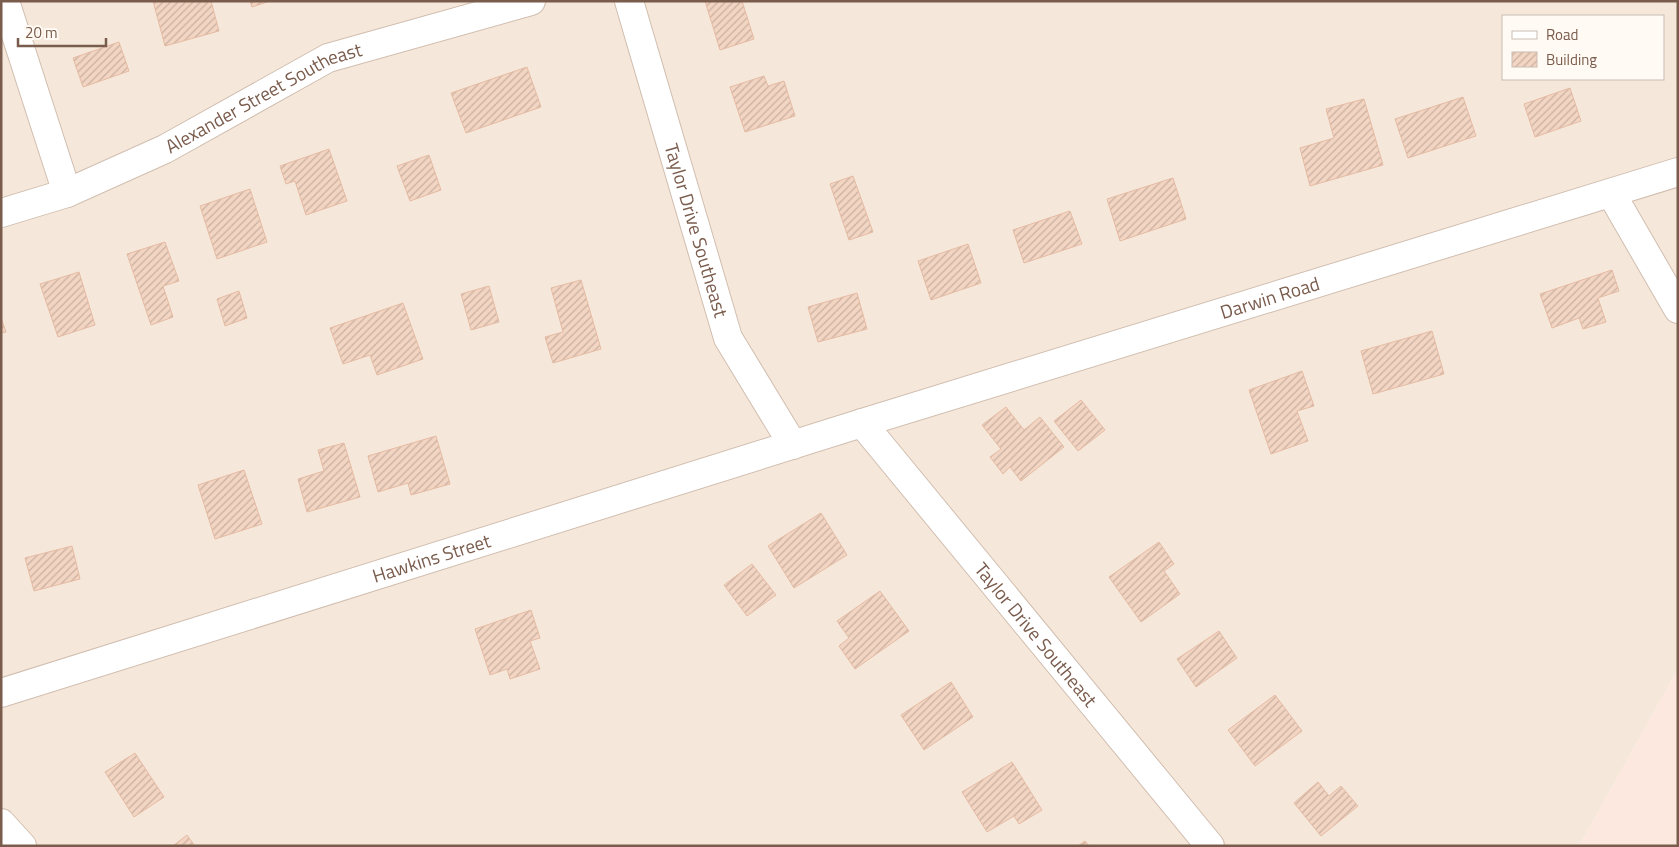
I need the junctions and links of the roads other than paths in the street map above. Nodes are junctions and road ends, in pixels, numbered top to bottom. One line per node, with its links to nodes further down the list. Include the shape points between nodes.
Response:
1 (5, 1): 5 (street)
2 (531, 1): 5 (street, Alexander Street Southeast, via 328,58 165,149)
3 (629, 1): 10 (street, Taylor Drive Southeast, via 728,338)
4 (1678, 172): 6 (street, Darwin Road)
5 (67, 193): 7 (street, Alexander Street Southeast)
6 (1611, 193): 8 (street); 9 (street, Darwin Road)
7 (1, 213)
8 (1678, 309)
9 (862, 423): 10 (street, Hawkins Street); 14 (street, Taylor Drive Southeast)
10 (793, 445): 11 (street, Hawkins Street)
11 (1, 693)
12 (1, 822): 13 (street)
13 (22, 846)
14 (1210, 846)

